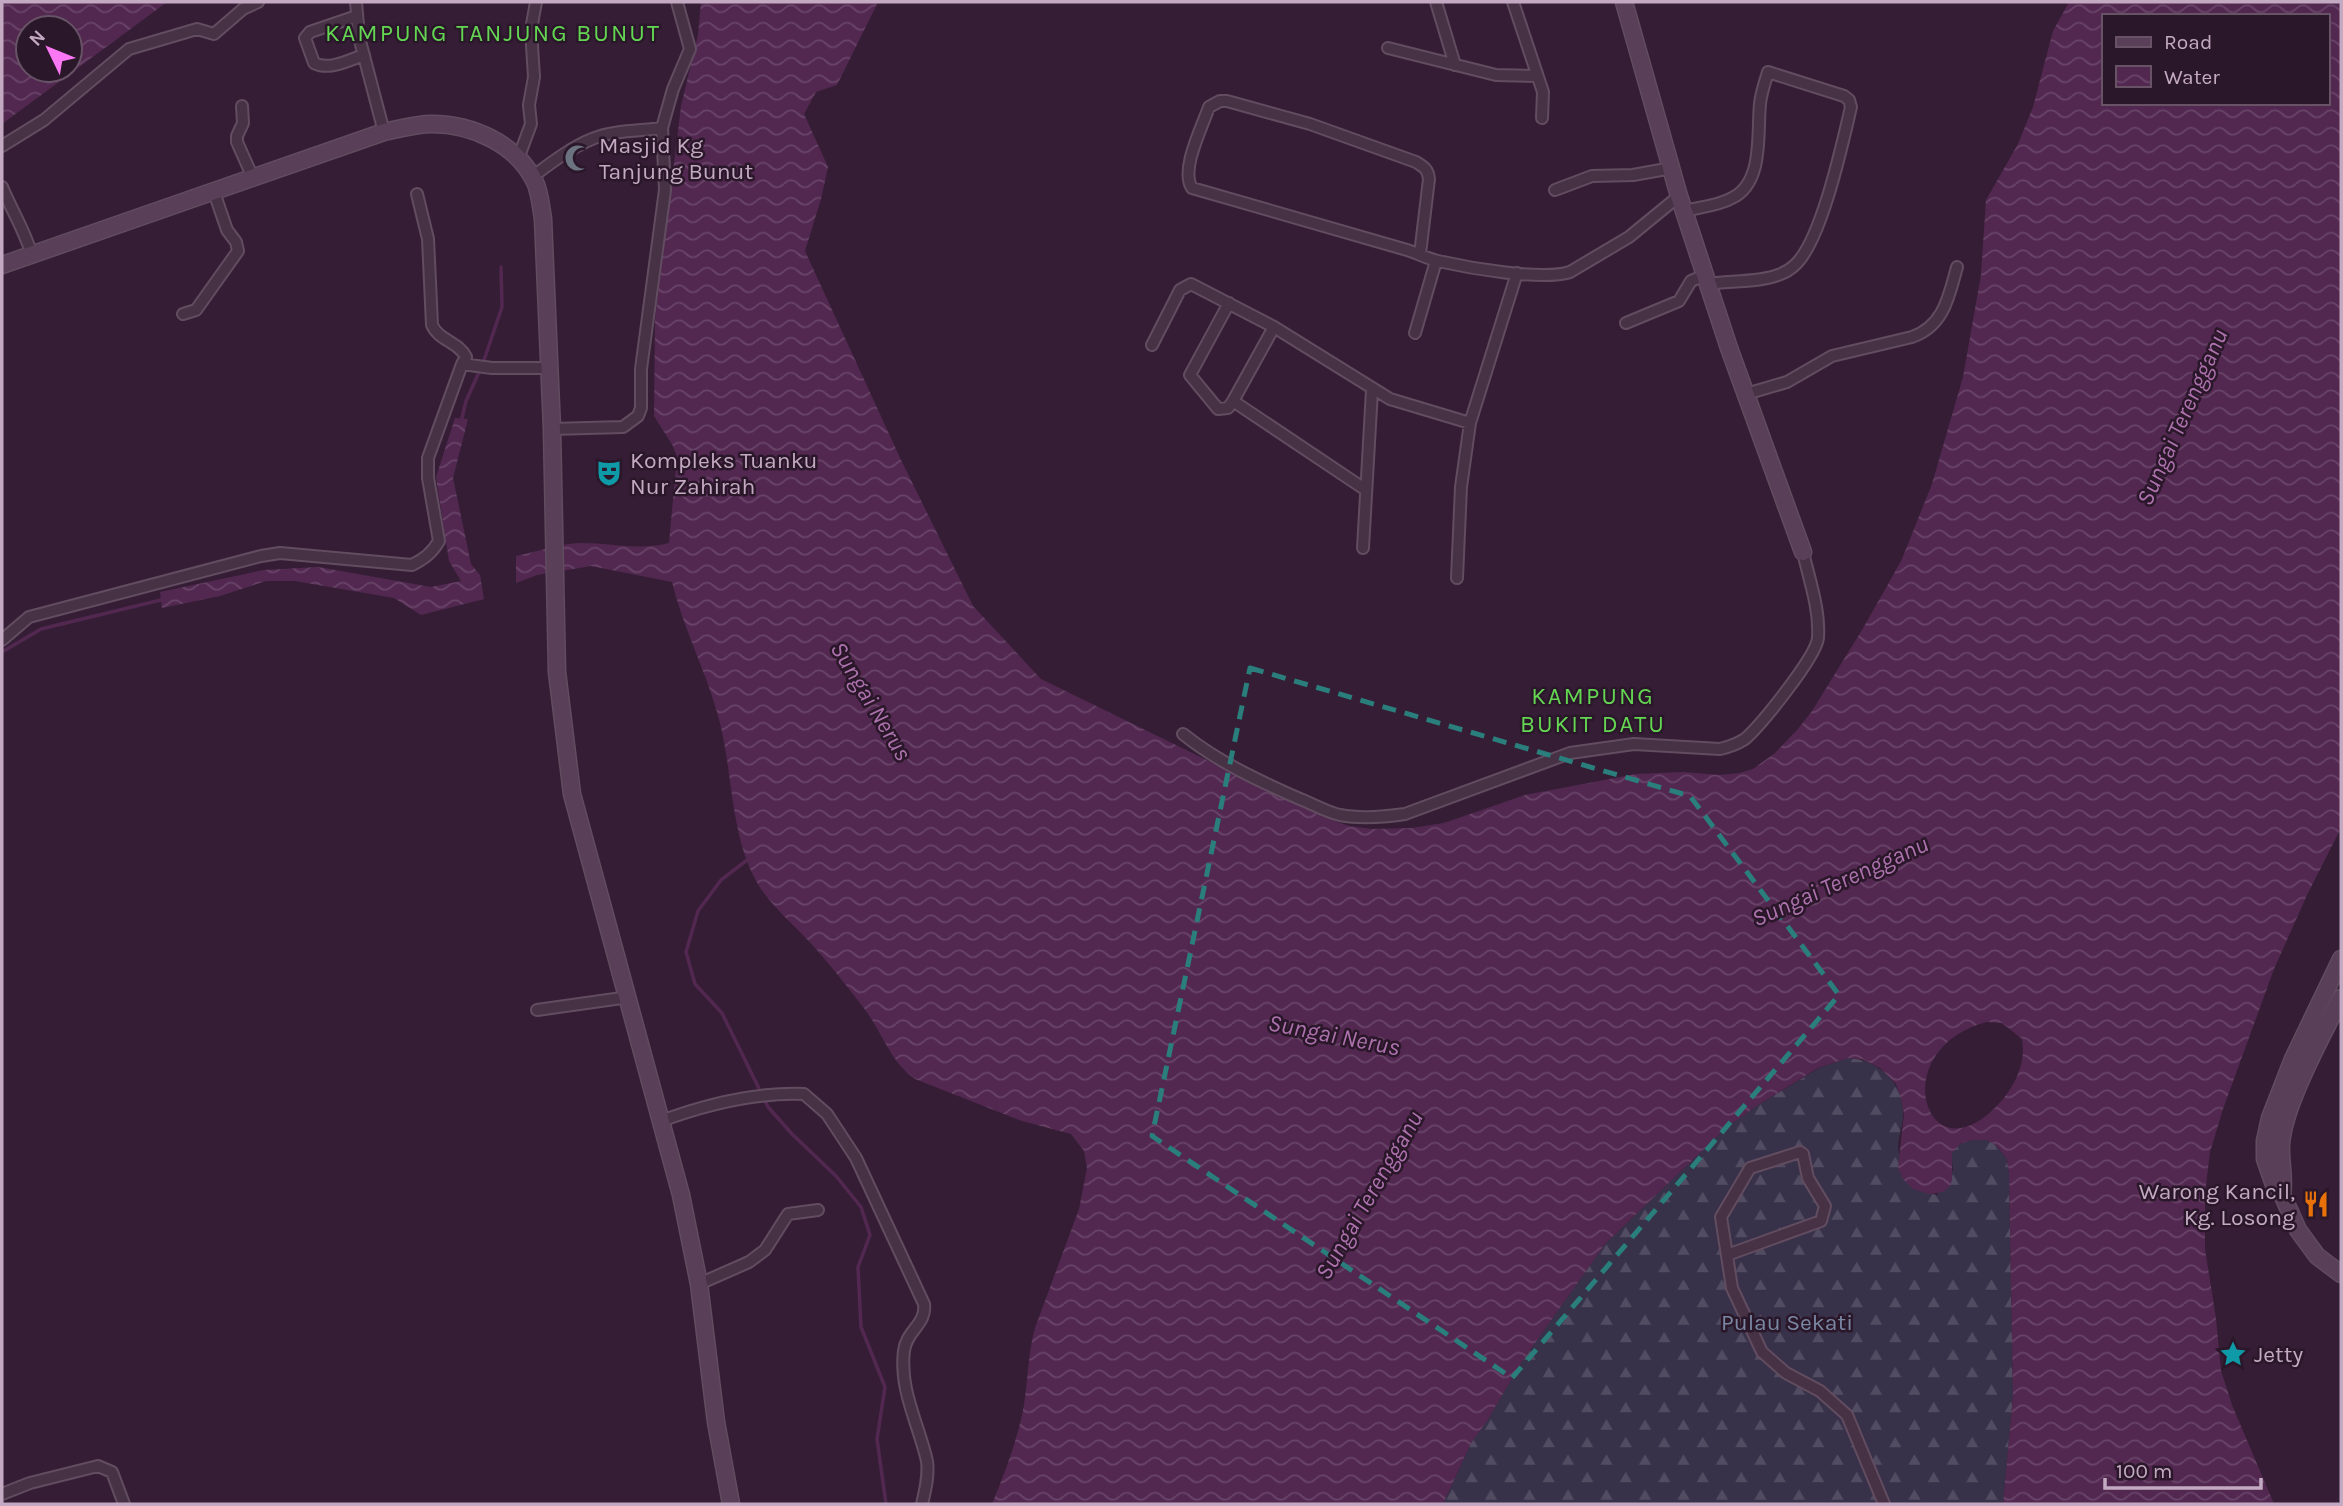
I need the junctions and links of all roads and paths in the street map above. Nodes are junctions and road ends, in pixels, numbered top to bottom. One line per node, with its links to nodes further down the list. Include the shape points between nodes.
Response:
1 (258, 2): 17 (street, via 214,34 197,29 129,49 44,120)
2 (356, 2): 8 (street)
3 (536, 2): 18 (street, via 531,30 531,124)
4 (677, 2): 15 (street, via 690,49)
5 (1436, 2): 11 (street)
6 (1513, 2): 12 (street)
7 (1624, 2): 19 (street)
8 (357, 16): 10 (street); 10 (street, via 310,32 306,44 314,62 321,66)
9 (1388, 48): 11 (street)
10 (364, 55): 16 (street)
11 (1455, 65): 12 (street, via 1510,76)
12 (1536, 75): 14 (street, via 1544,96)
13 (242, 106): 21 (street, via 237,142)
14 (1542, 118)
15 (662, 128): 20 (street, via 590,139); 46 (street, via 665,190 641,369 641,408 623,427)
16 (384, 132): 18 (street, via 448,125 490,137); 21 (street)
17 (2, 146)
18 (518, 159): 20 (street)
19 (1672, 168): 23 (street, via 1592,176); 26 (street)
20 (532, 177): 41 (street, via 543,219)
21 (253, 178): 24 (street)
22 (2, 187): 28 (street)
23 (1555, 190)
24 (214, 192): 28 (street); 35 (street, via 238,251 196,310)
25 (417, 194): 40 (street, via 428,239 432,325 440,336 459,346)
26 (1682, 203): 32 (street, via 1570,272 1550,276); 33 (street); 33 (street, via 1724,202 1746,187 1755,163 1760,100 1768,72 1849,100 1829,191 1801,258 1778,275)
27 (1420, 254): 27 (street, via 1192,188 1188,169 1209,107 1227,102 1298,121 1425,167 1429,180); 29 (street)
28 (32, 255): 30 (street)
29 (1436, 261): 32 (street); 38 (street)
30 (2, 265)
31 (1958, 267): 43 (street, via 1944,309 1925,332 1832,356 1787,382)
32 (1517, 273): 45 (street)
33 (1707, 279): 36 (street, via 1689,283 1679,301); 43 (street)
34 (1229, 303): 37 (street); 39 (street, via 1191,284 1185,286); 44 (street, via 1190,375 1218,409 1228,408)
35 (183, 314)
36 (1626, 323)
37 (1274, 327): 42 (street); 44 (street)
38 (1415, 333)
39 (1152, 345)
40 (467, 365): 41 (street); 51 (street, via 428,458 439,541 423,560 412,565 280,553 261,556 29,617)
41 (549, 368): 46 (street)
42 (1372, 390): 45 (street, via 1408,406); 47 (street)
43 (1746, 394): 49 (street)
44 (1233, 401): 47 (street)
45 (1470, 423): 50 (street, via 1461,487)
46 (552, 429): 54 (street, via 557,672 572,794)
47 (1366, 489): 48 (street)
48 (1363, 548)
49 (1802, 552): 52 (street, via 1818,642 1760,724 1731,747 1634,744 1570,753 1405,814 1383,817 1326,810 1246,774)
50 (1457, 578)
51 (2, 639)
52 (1183, 734)
53 (2341, 959): 58 (street, via 2270,1118 2266,1159 2274,1185)
54 (629, 997): 56 (street); 57 (street)
55 (2341, 998): 58 (street, via 2289,1110 2281,1144)
56 (537, 1010)
57 (661, 1121): 62 (street); 66 (street, via 691,1110 772,1094 804,1094 830,1117 856,1158 924,1304 923,1320 907,1337 904,1351 904,1376 928,1474)
58 (2282, 1194): 61 (street, via 2302,1236)
59 (818, 1210): 62 (street, via 788,1214 765,1250)
60 (1727, 1255): 67 (street, via 1821,1222 1825,1206 1808,1178 1803,1154 1750,1168 1721,1217 1732,1288 1762,1352 1847,1415)
61 (2341, 1274)
62 (699, 1284): 65 (street)
63 (2, 1494): 64 (street, via 99,1466 112,1472)
64 (124, 1504)
65 (731, 1504)
66 (922, 1504)
67 (1884, 1504)

